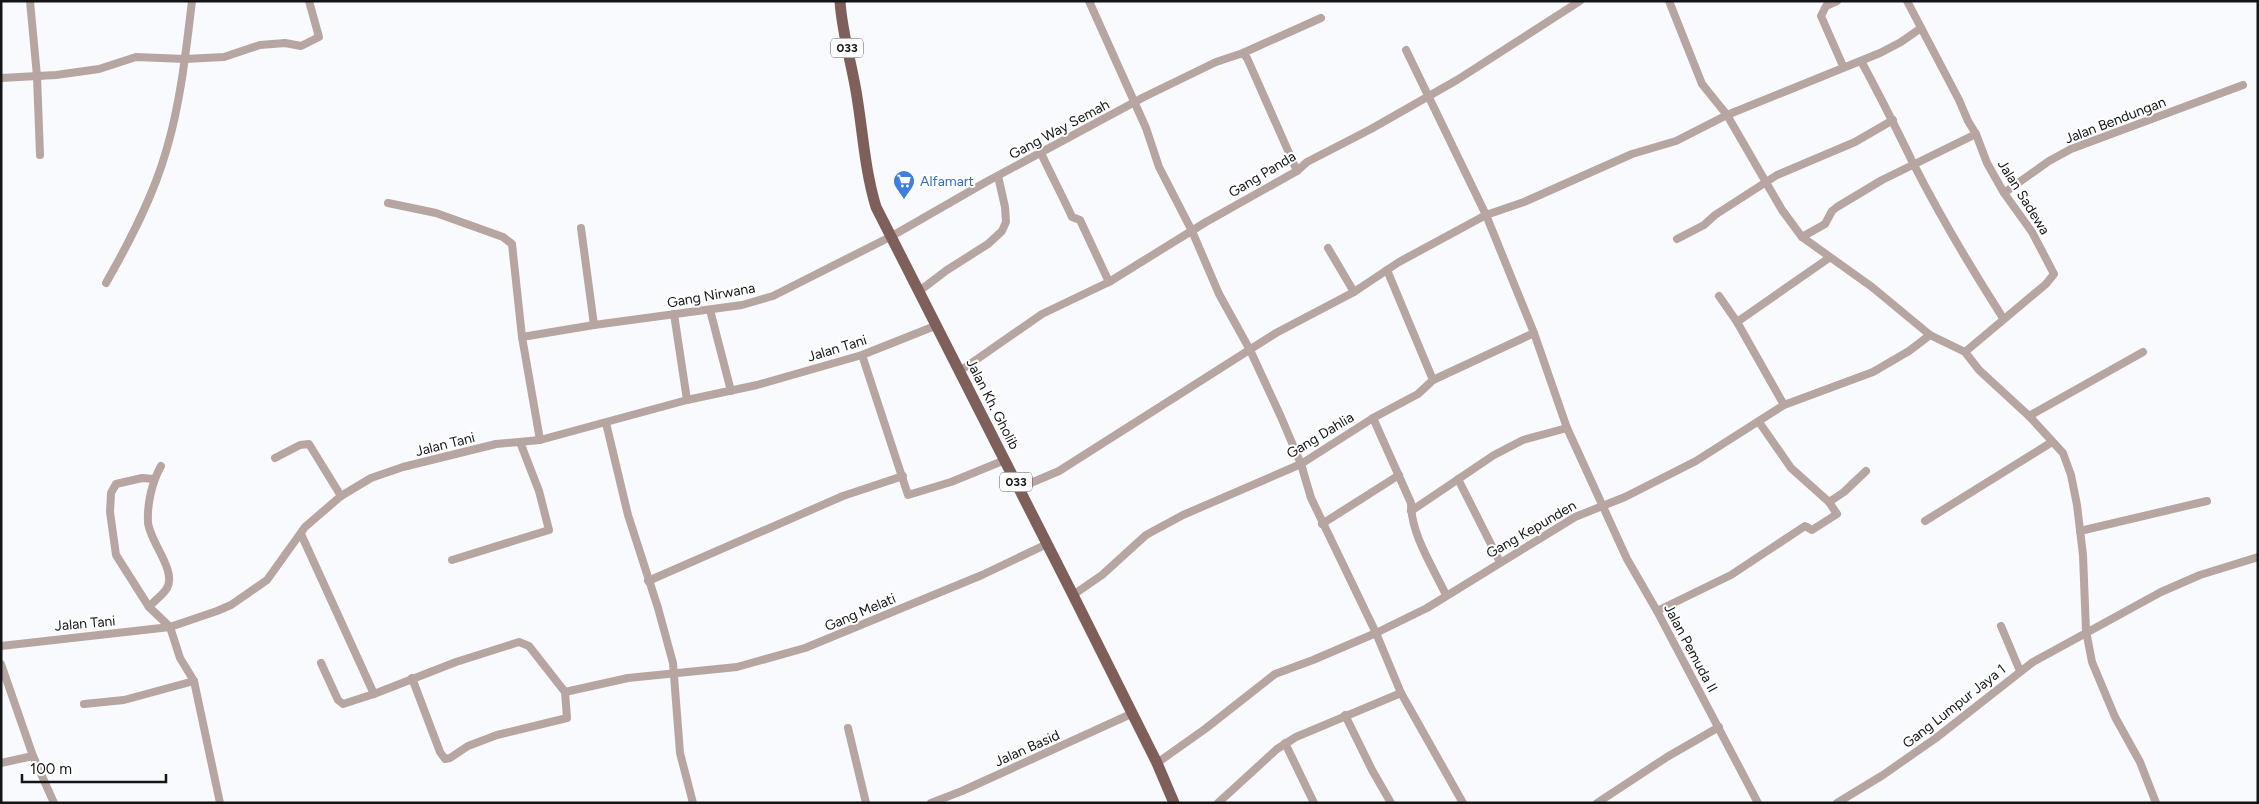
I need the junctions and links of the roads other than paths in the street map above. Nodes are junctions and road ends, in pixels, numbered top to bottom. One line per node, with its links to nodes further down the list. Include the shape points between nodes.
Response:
1 (30, 1): 17 (street)
2 (192, 1): 14 (street)
3 (309, 1): 14 (street, via 319,37 313,42 301,46 285,42 260,45 224,57)
4 (840, 1): 36 (main road, Jalan Kh. Gholib / 033, via 868,180 876,207)
5 (1089, 1): 21 (street)
6 (1580, 1): 20 (street, Gang Panda)
7 (1669, 1): 22 (street, via 1702,84)
8 (1837, 1): 16 (street, via 1826,6 1821,16)
9 (1907, 1): 11 (street, Jalan Sadewa)
10 (1321, 18): 13 (street, Gang Way Semah)
11 (1921, 28): 15 (street, via 1901,42); 24 (street, Jalan Sadewa)
12 (1406, 50): 20 (street, Jalan Pemuda II)
13 (1243, 54): 21 (street, Gang Way Semah, via 1183,77); 28 (street)
14 (185, 60): 17 (street, via 136,57 99,69); 43 (street, via 167,148 144,209)
15 (1861, 61): 16 (street); 23 (street)
16 (1843, 66): 22 (street)
17 (37, 76): 18 (street); 26 (street)
18 (1, 78)
19 (2243, 85): 31 (street, Jalan Bendungan, via 2071,149)
20 (1428, 97): 28 (street, Gang Panda, via 1307,162); 33 (street, Jalan Pemuda II)
21 (1134, 102): 25 (street, Gang Way Semah); 35 (street, via 1160,167)
22 (1727, 115): 30 (street); 33 (street, via 1676,141 1632,154 1524,202)
23 (1893, 120): 27 (street); 30 (street, via 1854,142)
24 (1976, 134): 27 (street); 31 (street, Jalan Sadewa)
25 (1041, 153): 29 (street, Gang Way Semah); 42 (street, via 1072,217 1080,220)
26 (40, 155)
27 (1914, 164): 37 (street, via 1837,207 1825,224); 49 (street, via 1966,260)
28 (1297, 171): 35 (street, Gang Panda)
29 (998, 176): 36 (street, Gang Way Semah); 44 (street, via 1005,207 1006,222 1002,231)
30 (1766, 182): 37 (street); 38 (street, via 1704,225)
31 (2004, 193): 49 (street, Jalan Sadewa, via 2032,232 2054,274)
32 (388, 203): 55 (street, via 436,213 508,240 514,252)
33 (1486, 215): 41 (street); 53 (street, Jalan Pemuda II)
34 (581, 228): 51 (street)
35 (1192, 231): 42 (street, Gang Panda); 56 (street, via 1219,294)
36 (892, 236): 44 (main road, Jalan Kh. Gholib / 033); 47 (street, Gang Nirwana, via 773,296)
37 (1802, 237): 40 (street)
38 (1677, 239)
39 (1328, 248): 45 (street)
40 (1829, 258): 50 (street); 54 (street, via 1872,287)
41 (1387, 270): 45 (street); 61 (street)
42 (1109, 282): 60 (street, Gang Panda, via 1042,314)
43 (106, 283)
44 (918, 292): 52 (main road, Jalan Kh. Gholib / 033)
45 (1354, 292): 56 (street)
46 (1719, 296): 50 (street)
47 (710, 310): 48 (street, Gang Nirwana); 62 (street)
48 (674, 314): 51 (street, Gang Nirwana); 63 (street)
49 (2003, 318): 57 (street, Jalan Sadewa)
50 (1737, 322): 64 (street)
51 (594, 325): 55 (street, Gang Nirwana)
52 (935, 326): 59 (street, Jalan Tani); 60 (main road, Jalan Kh. Gholib / 033)
53 (1534, 333): 61 (street, Gang Dahlia); 69 (street, Jalan Pemuda II)
54 (1930, 335): 57 (street); 64 (street, Gang Kepunden, via 1873,372)
55 (522, 337): 70 (street)
56 (1250, 350): 75 (street); 82 (street, via 1059,471)
57 (1965, 352): 65 (street, via 1979,370)
58 (2144, 352): 65 (street)
59 (862, 354): 62 (street, Jalan Tani); 79 (street)
60 (960, 371): 74 (main road, Jalan Kh. Gholib / 033)
61 (1433, 380): 66 (street, Gang Dahlia, via 1418,394)
62 (731, 391): 63 (street, Jalan Tani)
63 (688, 400): 68 (street, Jalan Tani)
64 (1784, 405): 67 (street, Gang Kepunden)
65 (2029, 416): 72 (street)
66 (1373, 418): 75 (street, Gang Dahlia); 78 (street)
67 (1759, 422): 85 (street, via 1791,468); 86 (street, Gang Kepunden, via 1696,461 1625,497)
68 (606, 423): 70 (street, Jalan Tani); 96 (street)
69 (1567, 428): 81 (street, via 1523,440); 86 (street, Jalan Pemuda II)
70 (540, 440): 71 (street, Jalan Tani)
71 (520, 442): 83 (street, Jalan Tani, via 496,444 403,467 370,478); 94 (street, via 539,491 549,530)
72 (2052, 442): 88 (street); 90 (street, via 2063,453 2071,475)
73 (275, 458): 83 (street, via 300,445 309,444)
74 (1005, 460): 79 (street, via 908,495); 82 (main road, Jalan Kh. Gholib / 033)
75 (1301, 464): 89 (street); 97 (street, Gang Dahlia, via 1183,515 1146,535 1102,575)
76 (161, 466): 80 (street)
77 (1866, 471): 85 (street)
78 (1399, 475): 87 (street, via 1411,503); 89 (street)
79 (903, 476): 96 (street, via 843,496)
80 (154, 479): 99 (street, via 148,523 169,578 168,587); 99 (street, via 142,478 116,484 111,493 116,555)
81 (1458, 479): 87 (street); 95 (street)
82 (1019, 488): 92 (main road, Jalan Kh. Gholib / 033)
83 (341, 496): 91 (street, Jalan Tani)
84 (2207, 501): 90 (street)
85 (1829, 502): 100 (street, via 1837,514 1812,530 1805,526 1731,575)
86 (1603, 504): 95 (street, Gang Kepunden); 100 (street, Jalan Pemuda II, via 1627,559)
87 (1410, 511): 98 (street)
88 (1925, 521)
89 (1322, 524): 104 (street)
90 (2080, 530): 103 (street)
91 (301, 534): 102 (street, Jalan Tani, via 267,580 231,605); 114 (street)
92 (1048, 544): 97 (main road, Jalan Kh. Gholib / 033); 109 (street, Gang Melati, via 804,648 737,668)
93 (2258, 557): 103 (street, Gang Lumpur Jaya 1, via 2200,575)
94 (452, 560)
95 (1500, 562): 98 (street, Gang Kepunden)
96 (648, 581): 109 (street, via 673,663)
97 (1073, 595): 116 (main road, Jalan Kh. Gholib / 033)
98 (1446, 595): 104 (street, Gang Kepunden)
99 (149, 608): 102 (street)
100 (1657, 611): 118 (street, Jalan Pemuda II)
101 (2001, 626): 108 (street)
102 (170, 627): 105 (street, Jalan Tani); 111 (street, via 180,658)
103 (2086, 631): 108 (street, Gang Lumpur Jaya 1); 137 (street, via 2092,662)
104 (1376, 633): 113 (street); 123 (street, Gang Kepunden, via 1275,674)
105 (1, 646)
106 (321, 663): 114 (street, via 340,703 346,704)
107 (1, 664): 121 (street)
108 (2020, 671): 136 (street, Gang Lumpur Jaya 1, via 1936,738)
109 (673, 674): 112 (street, Gang Melati, via 628,678); 126 (street, via 680,753)
110 (412, 678): 112 (street, via 522,642 529,646); 112 (street, via 445,759 497,735 567,718); 114 (street)
111 (194, 681): 115 (street, via 124,700); 125 (street)
112 (565, 692)
113 (1401, 693): 117 (street); 133 (street)
114 (374, 694)
115 (84, 704)
116 (1131, 714): 123 (main road, Jalan Kh. Gholib / 033); 128 (street, Jalan Basid)
117 (1345, 715): 120 (street); 132 (street)
118 (1719, 727): 134 (street); 135 (street, Jalan Pemuda II)
119 (848, 728): 127 (street)
120 (1285, 743): 130 (street); 131 (street)
121 (34, 756): 122 (street); 124 (street)
122 (1, 763)
123 (1157, 764): 129 (main road, Jalan Kh. Gholib / 033)
124 (54, 803)
125 (220, 803)
126 (693, 803)
127 (866, 803)
128 (931, 803)
129 (1174, 803)
130 (1218, 803)
131 (1314, 803)
132 (1392, 803)
133 (1463, 803)
134 (1597, 803)
135 (1758, 803)
136 (1837, 803)
137 (2156, 803)

